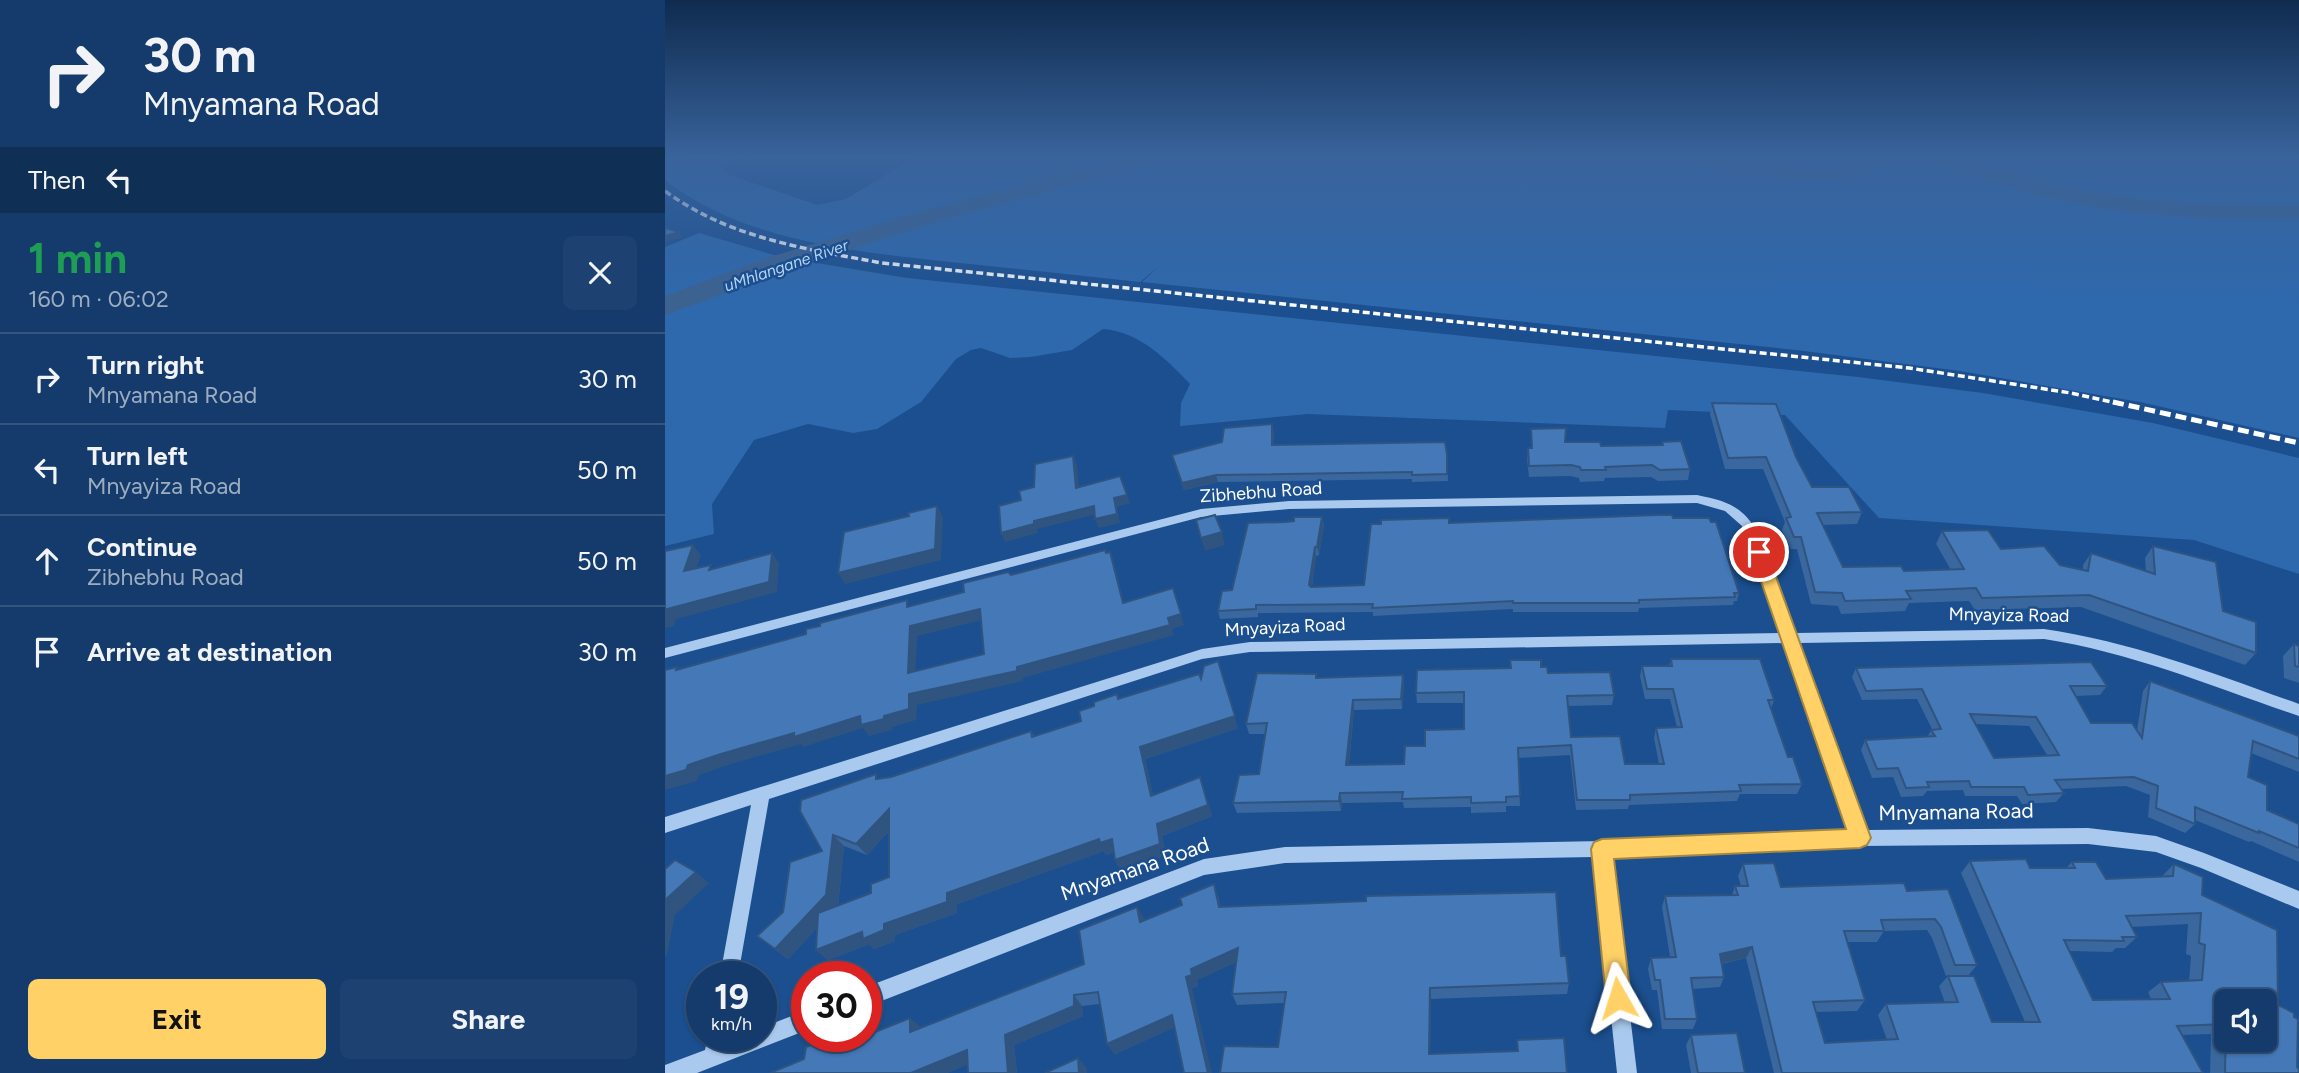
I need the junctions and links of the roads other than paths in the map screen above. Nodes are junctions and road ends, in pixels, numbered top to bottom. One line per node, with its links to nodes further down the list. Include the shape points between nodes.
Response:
1 (1791, 637): 2 (street, Zibhebhu Road, via 1751,531 1742,515 1728,506 1675,498 1482,500 1289,505 1201,513); 3 (street, Mnyayiza Road, via 2005,633 2079,638 2124,649); 4 (street, Mnyayiza Road, via 1222,650); 6 (street)
2 (665, 653)
3 (2299, 710)
4 (761, 796): 5 (street, Mnyayiza Road); 9 (street)
5 (665, 825)
6 (1860, 838): 7 (street, Mnyamana Road); 8 (street, Mnyamana Road, via 2122,838 2156,844)
7 (1602, 849): 10 (street, Mnyamana Road, via 1285,855 1204,867); 13 (street)
8 (2299, 900)
9 (732, 961)
10 (882, 991)
11 (706, 1052): 12 (street)
12 (671, 1073)
13 (1626, 1073)

